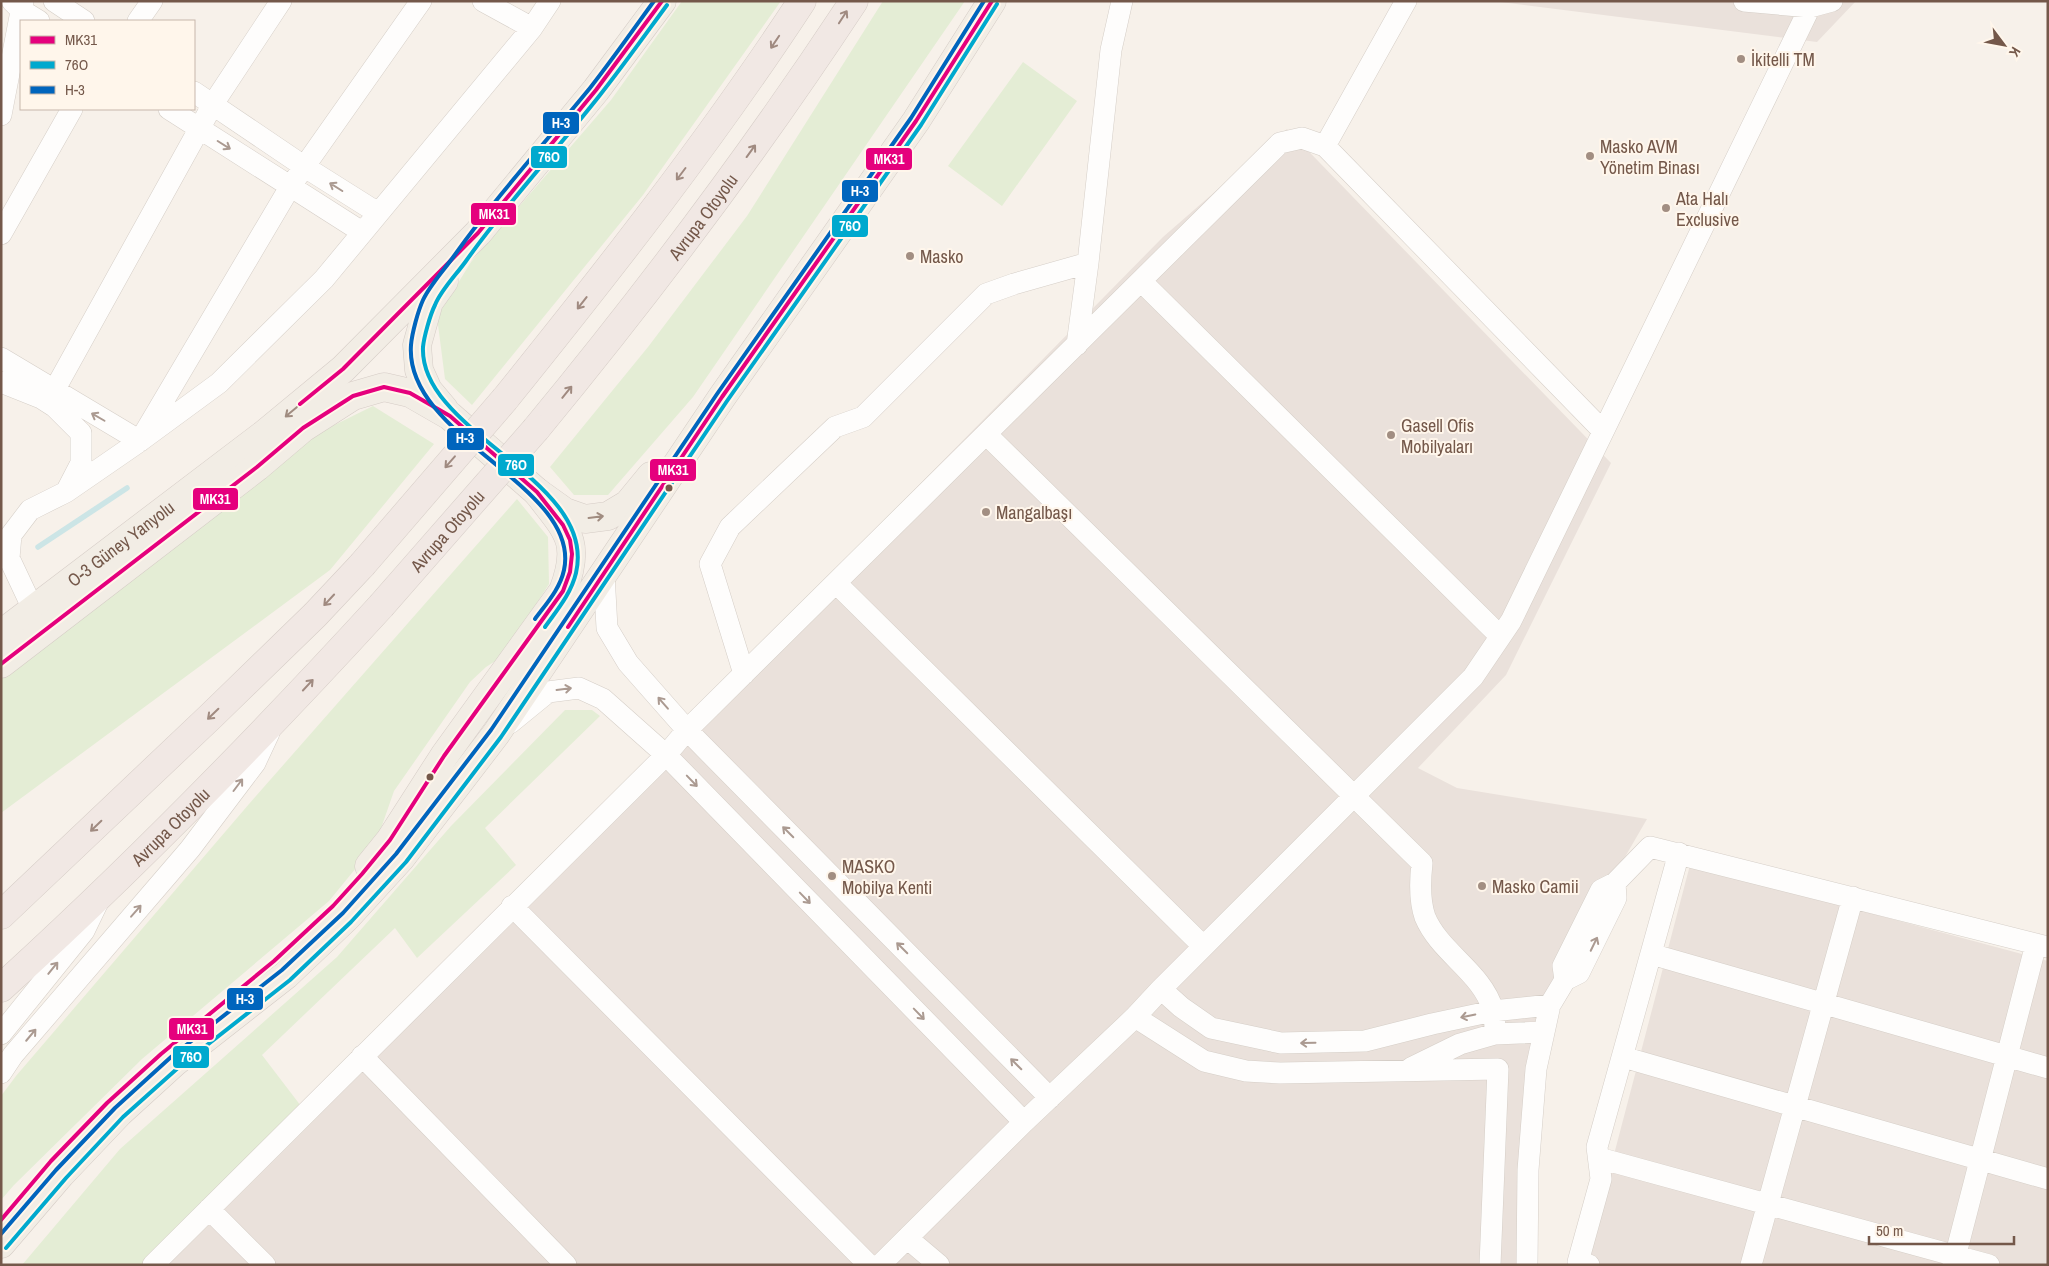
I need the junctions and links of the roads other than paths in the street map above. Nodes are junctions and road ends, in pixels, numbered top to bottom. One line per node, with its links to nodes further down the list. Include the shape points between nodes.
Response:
1 (54, 1): 18 (street)
2 (152, 1): 19 (street)
3 (281, 1): 22 (street)
4 (421, 1): 28 (street)
5 (483, 1): 20 (street)
6 (550, 1): 20 (street)
7 (662, 1): 32 (main road, O-3 Güney Yanyolu, via 596,90)
8 (802, 1): 63 (highway, one-way to 63, bridge, via 727,112 656,208 505,399 362,565 211,716)
9 (854, 1): 54 (highway, Avrupa Otoyolu, one-way to 9, bridge, via 471,506 594,359 700,222)
10 (992, 1): 40 (main road, via 916,121)
11 (1122, 1): 34 (street, via 1111,50)
12 (1406, 1): 27 (street)
13 (1744, 1): 16 (street)
14 (1832, 1): 16 (street)
15 (19, 4): 17 (street); 25 (street)
16 (1810, 7): 42 (street)
17 (38, 20)
18 (82, 20)
19 (139, 20)
20 (532, 28): 30 (street)
21 (195, 93): 22 (street)
22 (213, 104): 26 (street); 28 (street)
23 (71, 110): 33 (street)
24 (170, 110): 26 (street)
25 (1, 115)
26 (198, 129): 29 (street, one-way to 29); 39 (street)
27 (1325, 146): 35 (street, via 1302,138 1280,143); 42 (street)
28 (305, 168): 29 (street); 30 (street, one-way to 28)
29 (290, 187): 31 (street); 44 (street)
30 (378, 213): 31 (street)
31 (362, 232): 44 (street, via 324,279 219,382)
32 (478, 233): 41 (main road, via 429,302 417,345 419,370 428,390); 49 (main road, O-3 Güney Yanyolu, one-way to 49, via 343,369)
33 (1, 234)
34 (1088, 262): 36 (street); 53 (street, via 986,294 863,417 835,427 730,527 710,564)
35 (1141, 281): 36 (street); 51 (street)
36 (1077, 344): 43 (street)
37 (1, 358): 39 (street)
38 (1, 382): 39 (street)
39 (48, 394): 44 (street, one-way to 39, via 81,408); 45 (street, via 55,407 81,433 81,463)
40 (722, 396): 46 (main road, one-way to 40, via 565,512 584,519 608,516 628,504); 47 (main road)
41 (450, 416): 46 (main road, O-3 Güney Yanyolu); 49 (main road, O-3 Güney Yanyolu, via 410,393 384,387 353,396 303,428 249,473)
42 (1604, 431): 51 (street, via 1511,621)
43 (986, 434): 48 (street); 58 (street)
44 (140, 441): 45 (street)
45 (66, 492): 49 (street, via 30,510 11,535 9,558)
46 (537, 492): 90 (main road, via 563,525 570,540 570,572 563,591 444,756 390,840 333,906 274,961 107,1103 51,1161)
47 (604, 574): 55 (street, one-way to 47, via 628,663 607,628); 56 (main road)
48 (836, 582): 53 (street); 65 (street)
49 (41, 618): 50 (main road); 52 (main road)
50 (1, 634)
51 (1500, 636): 58 (street, via 1473,678)
52 (1, 664)
53 (744, 674): 55 (street)
54 (275, 721): 60 (highway, Avrupa Otoyolu); 81 (street, one-way to 54, via 13,1055 190,848 255,763)
55 (687, 730): 57 (street); 82 (street, one-way to 55)
56 (496, 734): 57 (street, one-way to 57, via 548,692 579,688 603,699); 92 (main road, via 401,858 347,917 286,975 175,1062 119,1113)
57 (666, 755): 62 (street); 84 (street, one-way to 84)
58 (1353, 797): 65 (street); 71 (street, via 1422,863 1420,890 1428,922 1475,979)
59 (1680, 853): 61 (street); 66 (street); 70 (street, via 1650,847 1615,883 1616,898 1579,973 1565,980)
60 (102, 893): 67 (highway, Avrupa Otoyolu); 74 (street, one-way to 60, via 84,931)
61 (1853, 897): 64 (street); 69 (street)
62 (512, 906): 76 (street); 97 (street)
63 (1, 915)
64 (2042, 945): 78 (street)
65 (1203, 946): 68 (street)
66 (1652, 954): 69 (street); 77 (street)
67 (1, 988)
68 (1161, 988): 71 (street, one-way to 68, via 1365,1041 1281,1043 1212,1028); 72 (street)
69 (1824, 1003): 78 (street); 83 (street)
70 (1550, 1005): 71 (street); 73 (street)
71 (1493, 1011): 75 (street)
72 (1135, 1017): 80 (street, via 1204,1061 1246,1071); 82 (street)
73 (1544, 1032): 75 (street); 101 (street, via 1536,1069)
74 (1, 1034)
75 (1495, 1034): 80 (street, via 1460,1044)
76 (362, 1056): 89 (street); 96 (street)
77 (1623, 1056): 83 (street); 85 (street, via 1597,1147)
78 (2007, 1056): 79 (street); 86 (street)
79 (2048, 1068)
80 (1406, 1070): 100 (street, via 1498,1070)
81 (1, 1074)
82 (1050, 1098): 84 (street)
83 (1795, 1106): 86 (street); 88 (street)
84 (1024, 1122): 91 (street)
85 (1599, 1158): 88 (street); 102 (street, via 1601,1179 1578,1262)
86 (1980, 1160): 87 (street); 93 (street)
87 (2048, 1179)
88 (1768, 1204): 93 (street); 103 (street)
89 (209, 1209): 94 (street); 95 (street)
90 (1, 1220)
91 (907, 1238): 98 (street); 99 (street)
92 (1, 1244)
93 (1954, 1260): 104 (street)
94 (153, 1265)
95 (265, 1265)
96 (566, 1265)
97 (869, 1265)
98 (880, 1265)
99 (939, 1265)
100 (1490, 1265)
101 (1527, 1265)
102 (1589, 1265)
103 (1751, 1265)
104 (1989, 1265)

